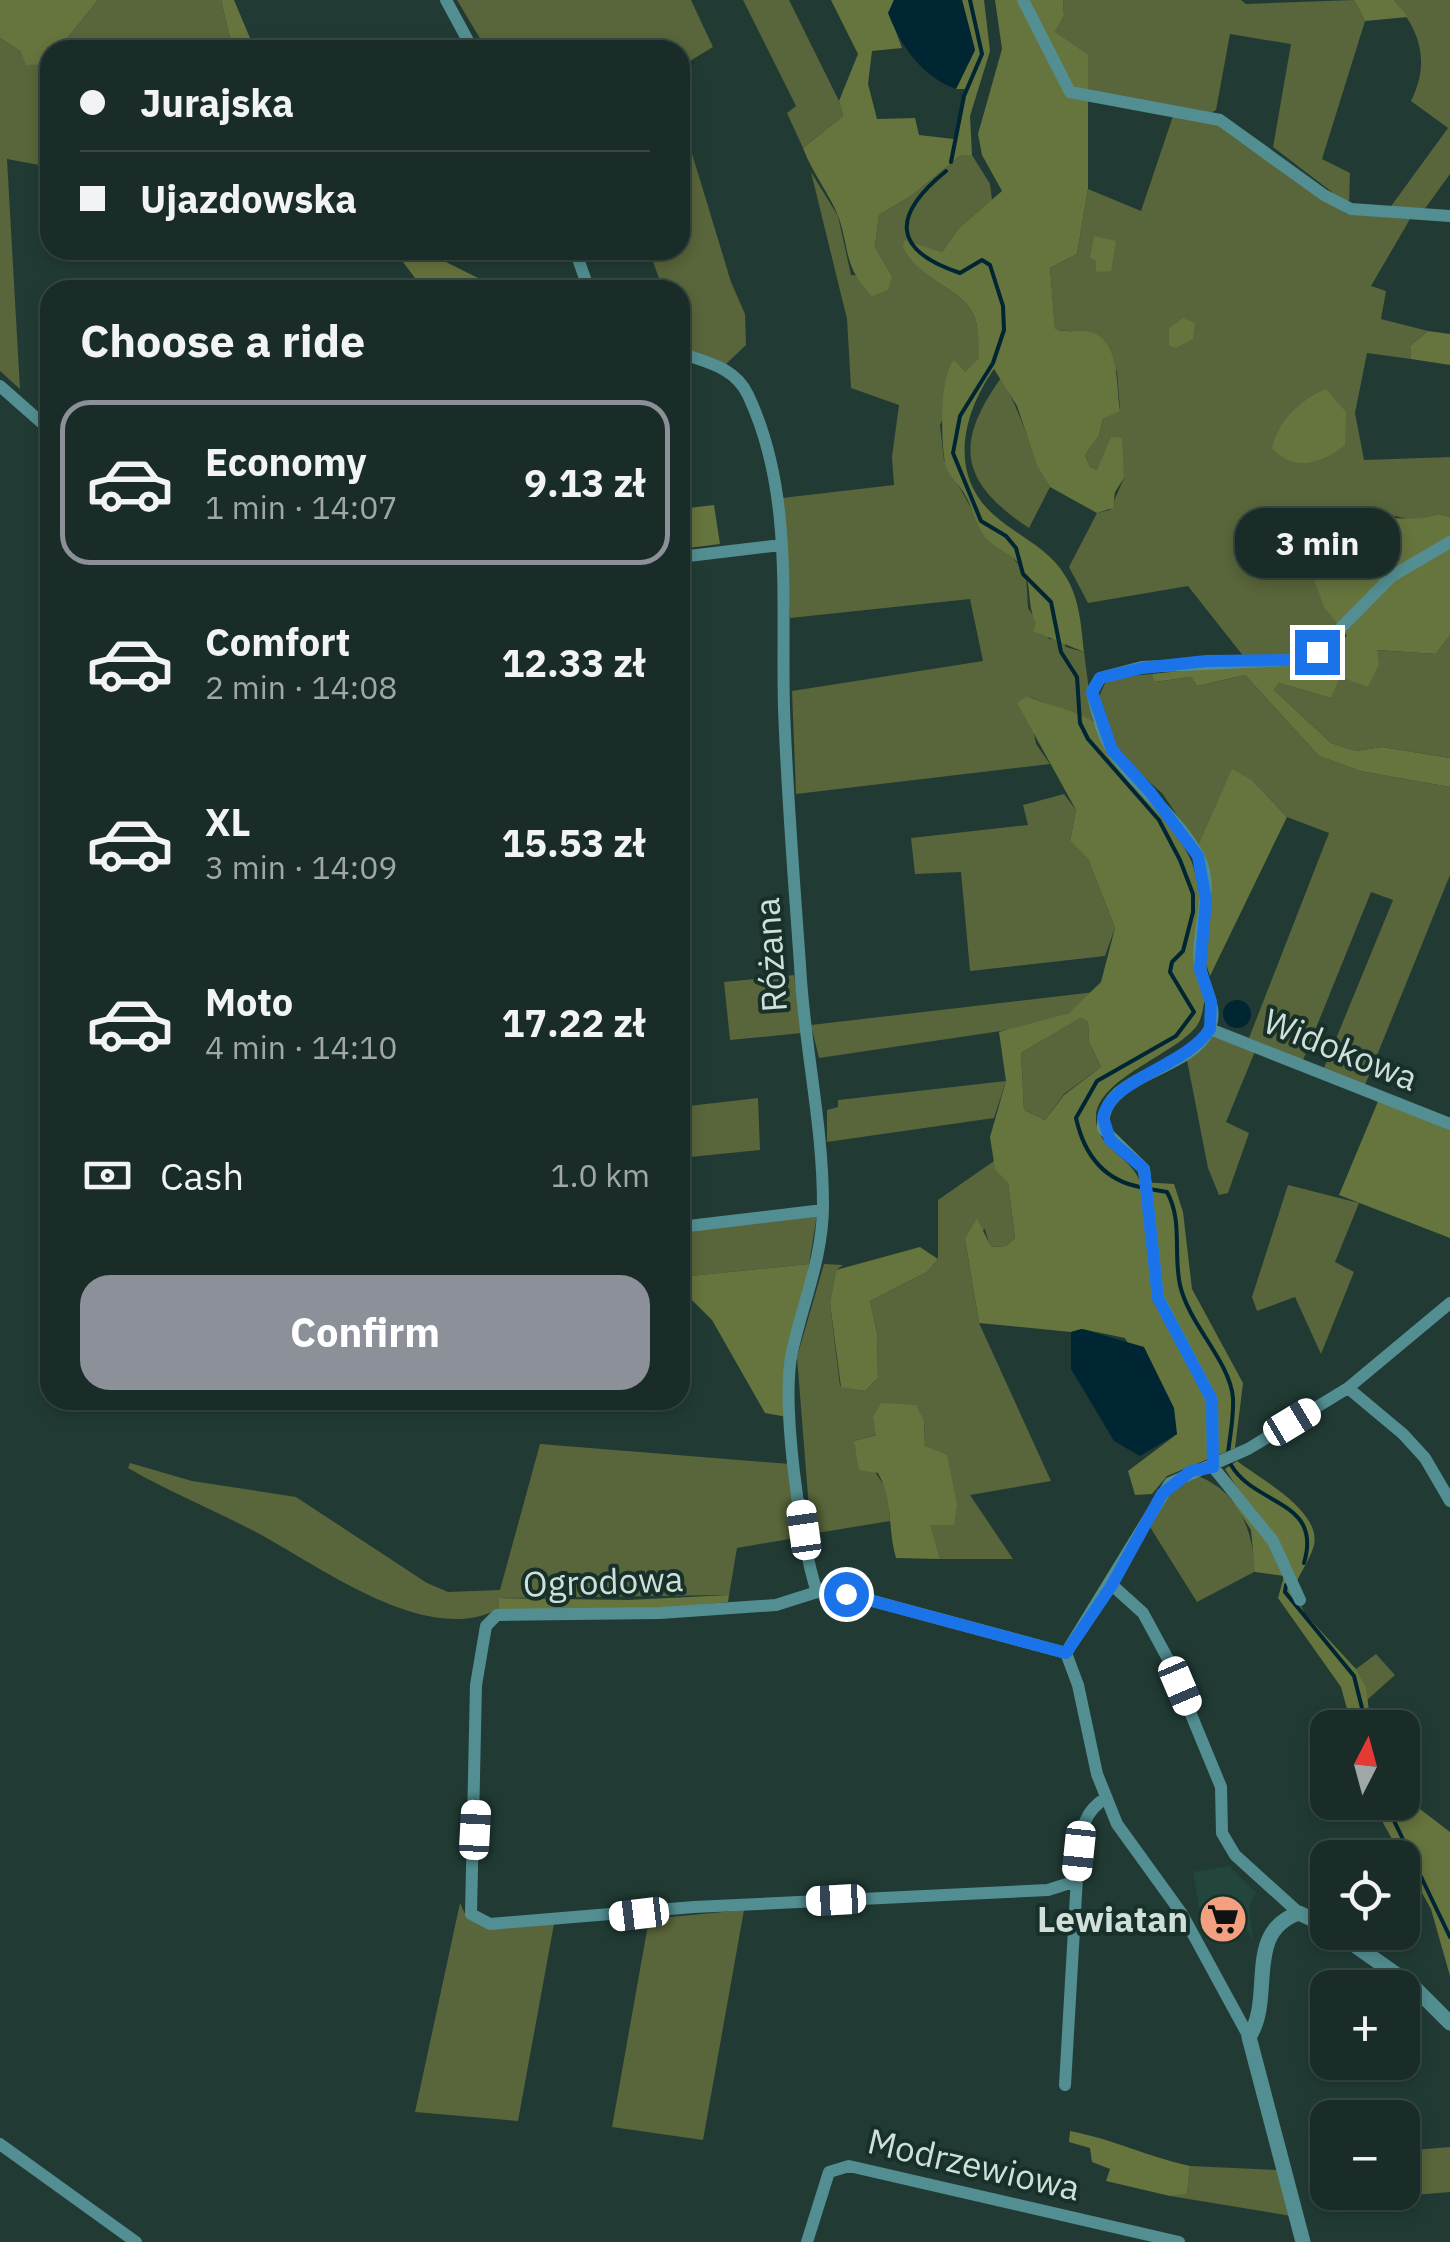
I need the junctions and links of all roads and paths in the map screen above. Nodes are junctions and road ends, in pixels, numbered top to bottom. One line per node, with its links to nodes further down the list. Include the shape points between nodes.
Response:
1 (446, 0): 3 (street)
2 (1023, 0): 4 (street, via 1070,92 1220,120 1351,209)
3 (468, 40)
4 (1450, 216)
5 (690, 356): 9 (street, Różana, via 726,369 748,394 778,498)
6 (0, 386): 7 (street)
7 (40, 421)
8 (1450, 542): 11 (street, via 1392,576 1317,652 1290,660 1142,668 1094,684 1112,750 1198,856 1206,900 1200,969 1211,1002)
9 (781, 545): 10 (street); 13 (street, Różana, via 802,1000 816,1078)
10 (690, 556)
11 (1210, 1029): 12 (street, Widokowa); 17 (street, via 1184,1056 1114,1096 1104,1110 1104,1128 1136,1158 1146,1189 1161,1308 1212,1400)
12 (1450, 1124)
13 (823, 1210): 14 (street); 20 (street, Różana, via 818,1263 791,1356 794,1453)
14 (690, 1226)
15 (1450, 1302): 16 (street)
16 (1348, 1388): 17 (street); 18 (street, via 1404,1434)
17 (1213, 1467): 19 (street, via 1170,1483); 21 (street, via 1273,1541)
18 (1450, 1501)
19 (1112, 1585): 22 (street); 25 (street, via 1144,1614 1169,1661 1221,1788 1222,1833 1234,1855)
20 (817, 1592): 22 (street); 24 (street, Ogrodowa, via 776,1605 489,1620 476,1684 470,1914 490,1924 1048,1890 1069,1886)
21 (1300, 1600)
22 (1066, 1653): 23 (street)
23 (1106, 1798): 24 (street, via 1089,1808); 29 (street, via 1200,1944)
24 (1076, 1874): 30 (street)
25 (1299, 1913): 26 (street); 29 (street, via 1282,1921 1266,1942)
26 (1310, 1918)
27 (1362, 1950): 28 (street, via 1414,1986)
28 (1450, 2023)
29 (1249, 2036): 35 (street)
30 (1064, 2085)
31 (0, 2144): 32 (street)
32 (136, 2242)
33 (807, 2242): 34 (street, Modrzewiowa, via 829,2172 849,2166)
34 (1179, 2242)
35 (1303, 2242)

